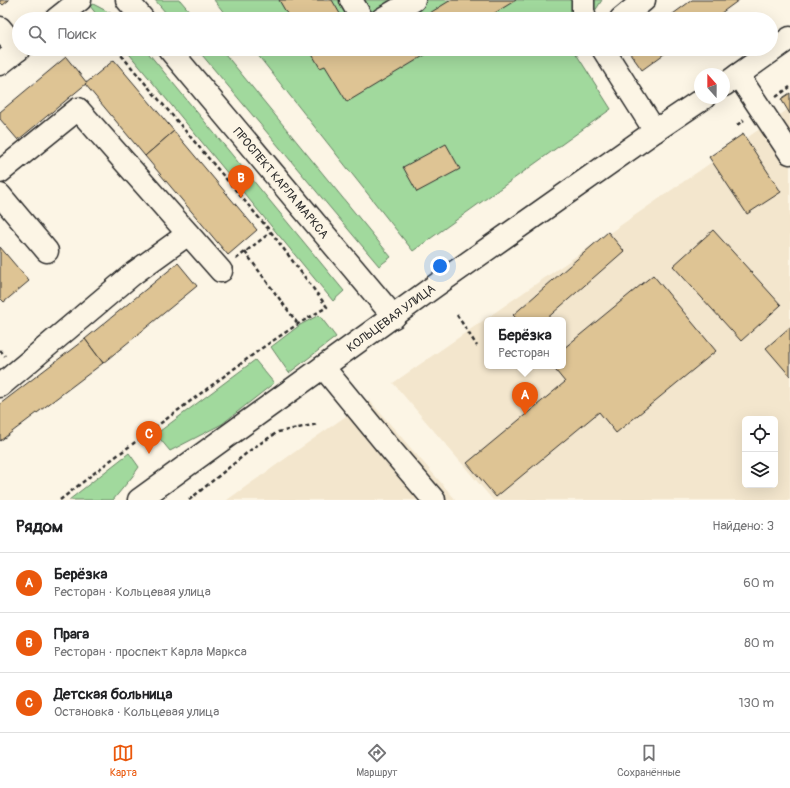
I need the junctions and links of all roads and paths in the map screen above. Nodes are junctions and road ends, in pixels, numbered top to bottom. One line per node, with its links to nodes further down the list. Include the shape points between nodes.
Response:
1 (80, 0): 7 (main road)
2 (127, 0): 8 (main road)
3 (351, 0): 9 (main road)
4 (414, 0): 10 (main road)
5 (583, 0): 11 (main road)
6 (644, 0): 12 (main road)
7 (65, 12)
8 (137, 12)
9 (358, 12)
10 (394, 12)
11 (582, 12)
12 (629, 12)
13 (0, 28): 15 (main road)
14 (790, 38): 16 (main road)
15 (12, 42)
16 (778, 47)
17 (12, 54): 22 (main road)
18 (122, 56): 29 (path)
19 (175, 56): 35 (main road, ПРОСПЕКТ КАРЛА МАРКСА)
20 (608, 56): 25 (main road)
21 (765, 56): 23 (main road)
22 (0, 64)
23 (731, 80): 26 (main road)
24 (695, 104): 25 (main road, КОЛЬЦЕВАЯ УЛИЦА)
25 (655, 131): 35 (main road, КОЛЬЦЕВАЯ УЛИЦА)
26 (790, 152)
27 (0, 172): 30 (main road, via 78,109)
28 (0, 194): 31 (main road)
29 (271, 232): 32 (path); 36 (path, via 328,307)
30 (188, 234): 33 (main road); 39 (main road, via 134,273)
31 (47, 251)
32 (245, 252): 33 (path); 36 (path)
33 (221, 271)
34 (457, 315): 37 (path)
35 (394, 317): 38 (main road, КОЛЬЦЕВАЯ УЛИЦА)
36 (298, 324): 41 (path, via 262,348)
37 (477, 346)
38 (323, 367): 42 (main road, КОЛЬЦЕВАЯ УЛИЦА); 44 (main road)
39 (0, 386)
40 (318, 424): 43 (path, via 278,432 253,448)
41 (60, 500)
42 (139, 500)
43 (188, 500)
44 (434, 500)

